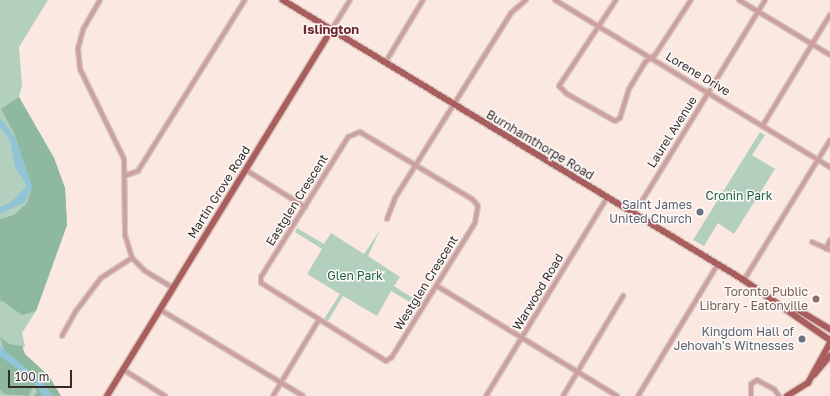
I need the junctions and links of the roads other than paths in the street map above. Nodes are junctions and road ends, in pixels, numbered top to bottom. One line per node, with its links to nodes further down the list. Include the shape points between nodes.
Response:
1 (100, 0): 28 (street, via 83,30 78,49 80,69 124,159)
2 (245, 0): 28 (street, via 138,171)
3 (283, 0): 15 (main road, Burnhamthorpe Road)
4 (350, 0): 15 (street, Martin Grove Road)
5 (423, 0): 19 (street)
6 (526, 0): 21 (street, via 511,13)
7 (556, 0): 14 (street, Lorene Drive)
8 (616, 0): 14 (street)
9 (691, 0): 18 (street)
10 (739, 0): 12 (street)
11 (765, 0): 12 (street, Laurel Avenue)
12 (758, 12): 16 (street); 20 (street, Laurel Avenue)
13 (830, 15): 16 (street)
14 (600, 27): 18 (street, Lorene Drive); 18 (street, via 560,84 566,94 617,121 631,85 644,62)
15 (332, 29): 19 (main road, Burnhamthorpe Road); 27 (main road, Martin Grove Road)
16 (812, 44): 17 (street); 22 (street)
17 (830, 55)
18 (652, 58): 20 (street, Lorene Drive)
19 (385, 63): 21 (main road, Burnhamthorpe Road)
20 (708, 93): 22 (street, Lorene Drive); 31 (street, Laurel Avenue)
21 (454, 106): 25 (street); 29 (main road, Burnhamthorpe Road)
22 (763, 125): 24 (street, Lorene Drive)
23 (830, 140): 24 (street)
24 (818, 159): 26 (street, Lorene Drive); 38 (street)
25 (416, 165): 30 (street, Eastglen Crescent, via 353,132); 32 (street, via 394,198); 39 (street, Westglen Crescent, via 478,206 475,223)
26 (830, 167)
27 (246, 170): 30 (street); 40 (main road, Martin Grove Road)
28 (127, 175): 36 (street, via 126,235)
29 (607, 198): 31 (main road, Burnhamthorpe Road); 47 (street, Warwood Road)
30 (305, 207): 44 (street, Eastglen Crescent, via 261,276 261,283)
31 (634, 214): 37 (main road, Burnhamthorpe Road)
32 (387, 219)
33 (830, 240): 35 (street)
34 (812, 242): 35 (street)
35 (828, 249)
36 (132, 258): 40 (street, via 145,271); 46 (street, via 101,278 76,311)
37 (718, 264): 38 (main road, Burnhamthorpe Road); 62 (street)
38 (744, 280): 42 (main road, Burnhamthorpe Road)
39 (436, 286): 44 (street, Westglen Crescent, via 392,357 386,360); 47 (street)
40 (172, 287): 43 (main road, Martin Grove Road)
41 (623, 296): 52 (street)
42 (786, 308): 45 (main road, Burnhamthorpe Road, via 797,309); 48 (main road, Burnhamthorpe Road, via 793,316)
43 (159, 309): 51 (main road, Martin Grove Road); 54 (street)
44 (318, 321): 54 (street)
45 (830, 329)
46 (62, 336)
47 (522, 338): 52 (street); 59 (street, Warwood Road)
48 (830, 340)
49 (830, 343): 53 (main road)
50 (830, 356): 53 (main road)
51 (124, 370): 55 (main road, Martin Grove Road); 56 (street)
52 (578, 372): 60 (street); 61 (street)
53 (814, 375): 65 (main road, via 804,386)
54 (282, 383): 57 (street); 58 (street)
55 (107, 396)
56 (165, 396)
57 (273, 396)
58 (303, 396)
59 (486, 396)
60 (563, 396)
61 (617, 396)
62 (638, 396)
63 (751, 396): 64 (street, via 751,384 757,380 774,389)
64 (778, 396)
65 (787, 396)

